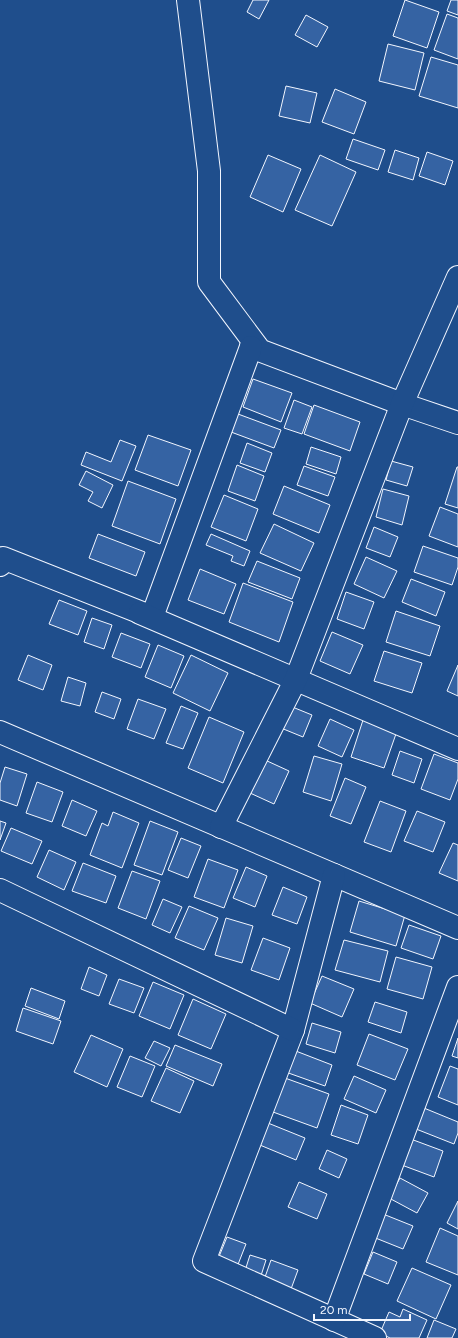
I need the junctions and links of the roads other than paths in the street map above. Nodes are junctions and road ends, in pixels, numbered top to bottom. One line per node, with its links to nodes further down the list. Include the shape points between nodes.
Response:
1 (188, 0): 3 (street, via 209,171 209,282 259,349)
2 (458, 278): 4 (street)
3 (251, 347): 4 (street); 7 (street, via 152,617)
4 (402, 404): 5 (street); 8 (street)
5 (458, 423)
6 (0, 565): 7 (street, via 3,558)
7 (140, 613): 8 (street)
8 (296, 679): 10 (street); 11 (street)
9 (0, 732): 11 (street)
10 (458, 749)
11 (221, 827): 12 (street)
12 (334, 876): 14 (street); 16 (street)
13 (0, 890): 16 (street)
14 (458, 928)
15 (458, 987): 17 (street)
16 (294, 1030): 17 (street, via 204,1262)
17 (334, 1320): 18 (street)
18 (375, 1338)

